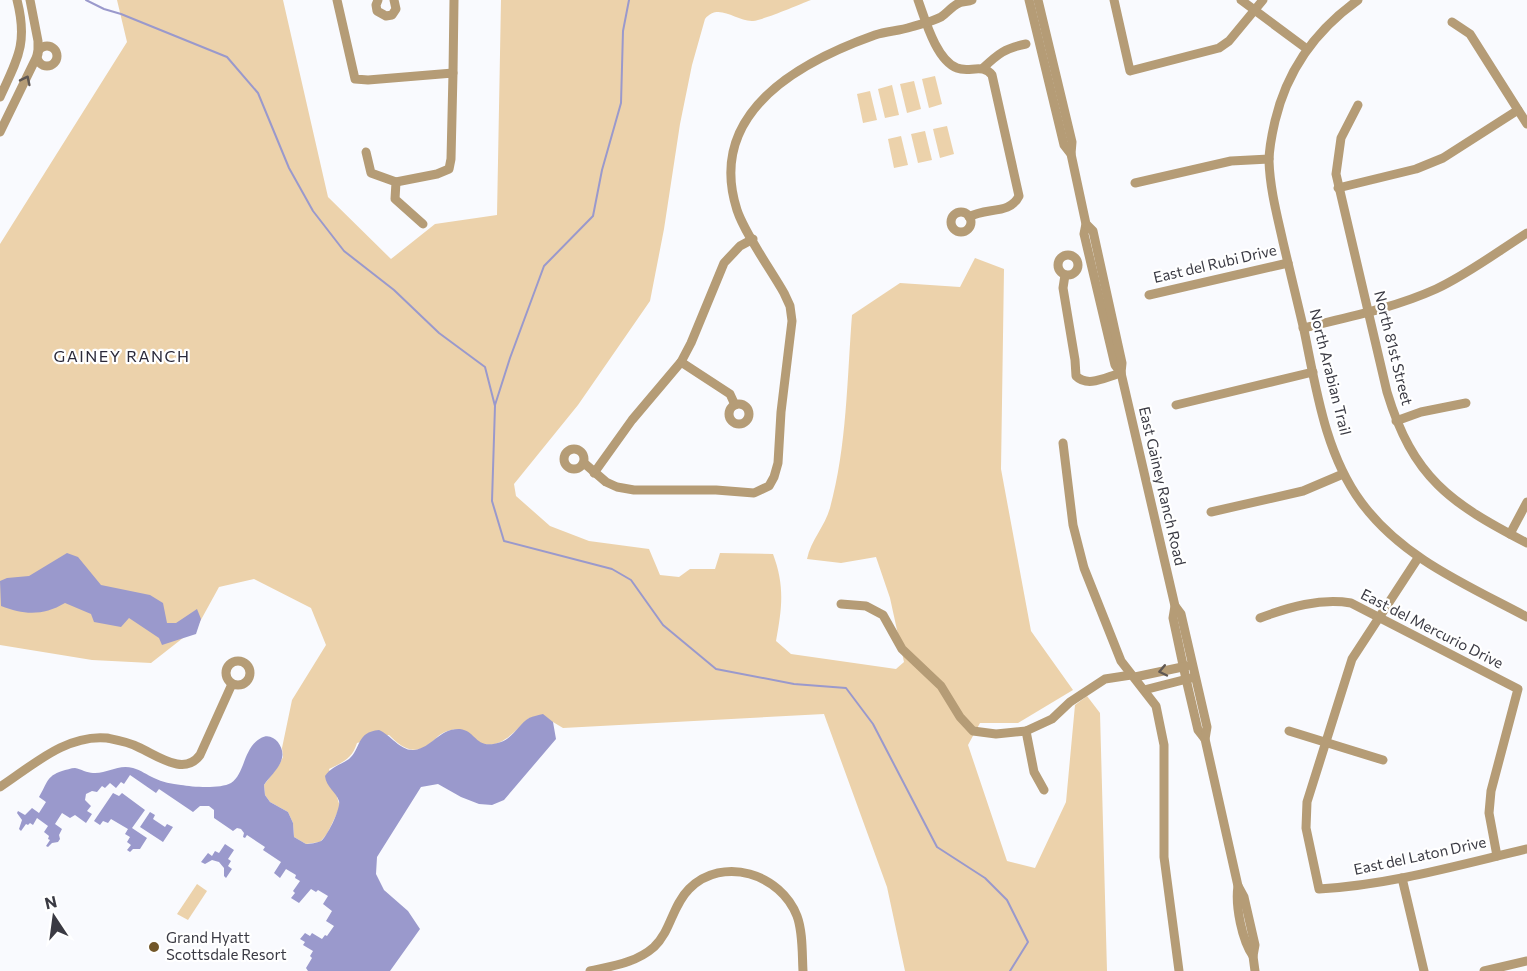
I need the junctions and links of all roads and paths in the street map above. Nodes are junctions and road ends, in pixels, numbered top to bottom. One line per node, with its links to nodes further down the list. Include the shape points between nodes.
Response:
1 (30, 0): 22 (street, via 38,41)
2 (337, 0): 24 (street, via 355,79)
3 (378, 0): 4 (street, via 377,11 386,16 396,9)
4 (394, 0)
5 (454, 0): 24 (street)
6 (918, 0): 17 (street)
7 (972, 0): 15 (street)
8 (1029, 0): 33 (street, East Gainey Ranch Road, via 1064,145)
9 (1038, 0): 33 (street, East Gainey Ranch Road, via 1072,142)
10 (1114, 0): 16 (street, via 1130,71 1219,48)
11 (1241, 0): 16 (street)
12 (1263, 0): 16 (street)
13 (1358, 0): 20 (street, North Arabian Trail, via 1324,27)
14 (20, 1): 21 (street, via 23,36)
15 (961, 1): 17 (street)
16 (1254, 10): 20 (street)
17 (927, 22): 23 (street, via 940,55 956,68); 41 (street, via 876,34 806,65 764,97 744,124 732,163 738,212)
18 (1452, 22): 29 (street, via 1470,34)
19 (1026, 44): 23 (street, via 998,53)
20 (1307, 49): 34 (street, North Arabian Trail, via 1280,101)
21 (19, 55): 22 (street); 25 (street)
22 (36, 58): 28 (street, one-way to 22)
23 (983, 68): 38 (street, via 992,75 1019,196 1010,207)
24 (453, 73): 35 (street, via 449,169)
25 (0, 97)
26 (0, 102): 28 (street)
27 (1358, 105): 37 (street, North 81st Street, via 1341,138)
28 (12, 109): 31 (street)
29 (1518, 110): 30 (street); 37 (street, via 1443,158 1416,169)
30 (1527, 124)
31 (0, 132)
32 (366, 152): 35 (street, via 371,173)
33 (1071, 154): 49 (street, East Gainey Ranch Road, via 1086,224 1084,234 1105,307 1115,365)
34 (1269, 159): 36 (street, via 1231,161); 42 (street, North Arabian Trail)
35 (396, 182): 39 (street, via 395,199)
36 (1135, 183)
37 (1338, 188): 45 (street, North 81st Street)
38 (969, 217)
39 (423, 225)
40 (1527, 233): 45 (street, via 1438,288)
41 (753, 239): 47 (street, via 724,263); 56 (street, via 784,293 792,321 778,463 769,486 754,493 634,490 617,487)
42 (1288, 263): 44 (street, East del Rubi Drive); 46 (street, North Arabian Trail)
43 (1065, 275): 49 (street, via 1063,288 1076,376 1089,382)
44 (1149, 295)
45 (1368, 312): 46 (street); 53 (street, North 81st Street)
46 (1303, 328): 48 (street, North Arabian Trail)
47 (681, 362): 51 (street, via 730,394); 56 (street)
48 (1313, 372): 52 (street); 57 (street, North Arabian Trail)
49 (1121, 373): 67 (street, East Gainey Ranch Road, via 1175,606 1181,614)
50 (1466, 403): 53 (street)
51 (735, 405)
52 (1176, 405)
53 (1396, 421): 60 (street, North 81st Street, via 1409,449 1444,493)
54 (1063, 443): 68 (street, via 1077,547 1117,650)
55 (584, 463): 56 (street)
56 (594, 473)
57 (1343, 474): 59 (street, via 1303,491); 62 (street, North Arabian Trail, via 1379,524)
58 (1527, 502): 60 (street)
59 (1211, 513)
60 (1510, 534): 61 (street, North 81st Street)
61 (1527, 543)
62 (1418, 558): 64 (street); 65 (street, North Arabian Trail)
63 (841, 604): 72 (street, via 866,606 883,615 902,649 940,686 973,731)
64 (1378, 616): 66 (street, East del Mercurio Drive, via 1351,603 1322,601); 74 (street, via 1352,659); 79 (street, East del Mercurio Drive, via 1518,689 1491,791 1489,813)
65 (1527, 617)
66 (1260, 618)
67 (1188, 666): 68 (street, one-way to 68); 69 (street, East Gainey Ranch Road)
68 (1133, 676): 71 (street); 72 (street, via 1105,679 1052,719)
69 (1191, 678): 71 (street); 85 (street, East Gainey Ranch Road, via 1207,727 1205,739 1255,945)
70 (232, 684): 76 (street, via 193,763 176,765 136,745 95,737 62,747)
71 (1144, 690): 84 (street, via 1156,706 1164,745 1164,857)
72 (1026, 731): 77 (street, via 1034,772)
73 (1289, 731): 74 (street)
74 (1325, 743): 75 (street); 80 (street, East del Laton Drive, via 1306,814 1319,890)
75 (1383, 759)
76 (0, 787)
77 (1044, 790)
78 (1527, 849): 79 (street, East del Laton Drive)
79 (1497, 856): 80 (street, East del Laton Drive)
80 (1402, 878): 86 (street)
81 (1527, 961): 87 (street)
82 (590, 971): 83 (street, via 622,964 646,953 662,939 690,888 704,878 730,871 767,880 791,904 798,918)
83 (803, 971)
84 (1179, 971)
85 (1255, 971)
86 (1424, 971)
87 (1484, 971)

